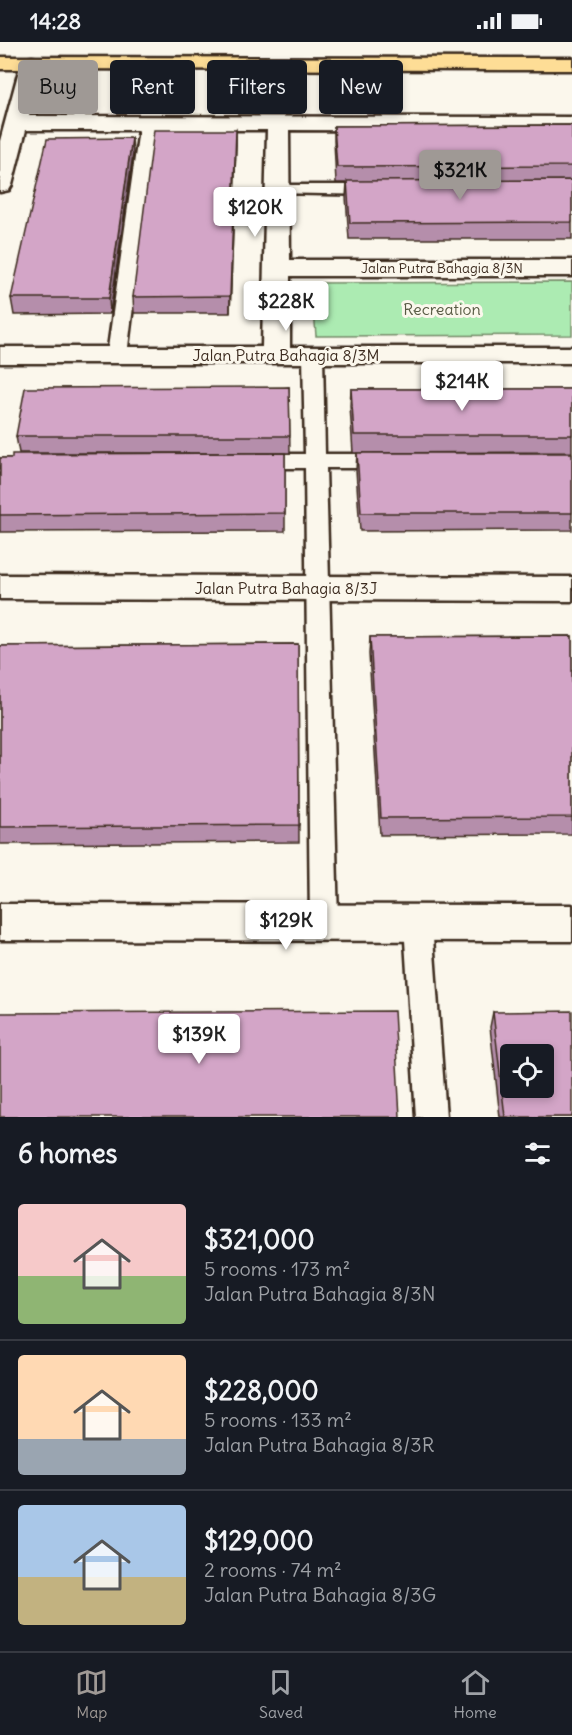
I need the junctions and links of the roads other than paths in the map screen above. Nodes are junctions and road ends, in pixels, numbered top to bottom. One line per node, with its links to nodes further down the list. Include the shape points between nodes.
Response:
1 (0, 63): 2 (main road)
2 (18, 63)
3 (98, 63): 4 (main road)
4 (572, 64)
5 (19, 114): 8 (street)
6 (148, 122): 7 (street); 8 (street); 16 (lane)
7 (278, 122): 9 (street); 11 (street)
8 (17, 123): 10 (street)
9 (572, 124)
10 (0, 185)
11 (277, 190): 12 (lane); 13 (street)
12 (395, 190)
13 (277, 268): 14 (street, Jalan Putra Bahagia 8/3N); 17 (street)
14 (572, 268)
15 (0, 355): 16 (street, Jalan Putra Bahagia 8/3M)
16 (117, 355): 17 (street, Jalan Putra Bahagia 8/3M)
17 (276, 355): 18 (street, Jalan Putra Bahagia 8/3M)
18 (313, 355): 19 (street, Jalan Putra Bahagia 8/3M); 21 (lane)
19 (572, 356)
20 (234, 461): 21 (lane)
21 (315, 461): 22 (lane); 24 (lane)
22 (409, 461)
23 (0, 587): 24 (street, Jalan Putra Bahagia 8/3J)
24 (318, 589): 25 (street, Jalan Putra Bahagia 8/3J); 27 (lane)
25 (572, 589)
26 (0, 922): 27 (street)
27 (324, 922): 29 (street)
28 (572, 923): 29 (street)
29 (418, 924): 30 (lane)
30 (431, 1117)

